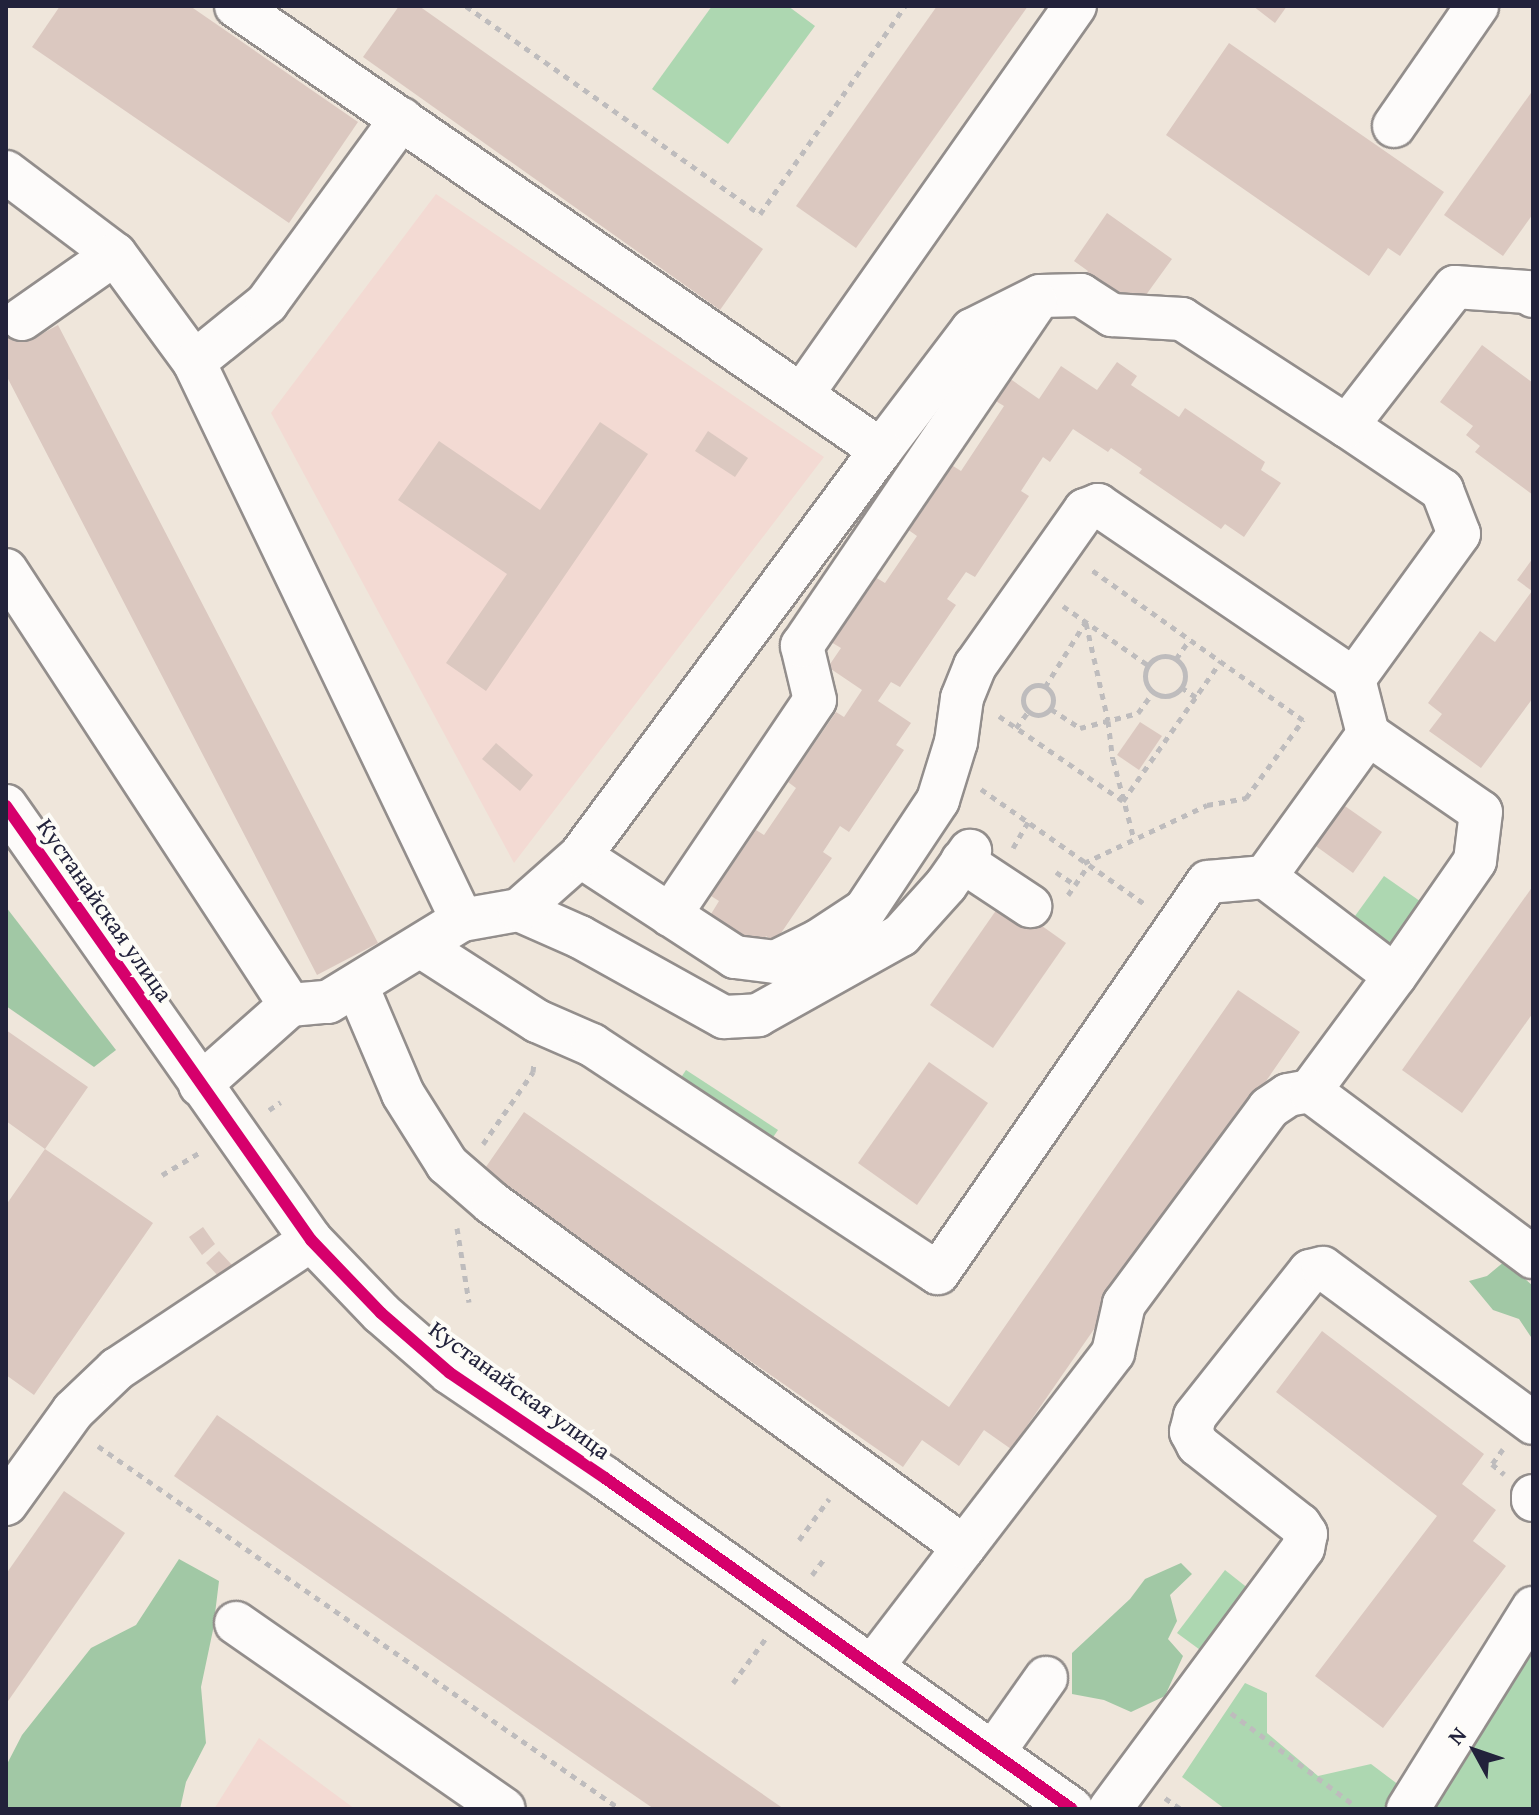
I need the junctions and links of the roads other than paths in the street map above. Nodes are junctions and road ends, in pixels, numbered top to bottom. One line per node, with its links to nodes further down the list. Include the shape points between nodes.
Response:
1 (1075, 6): 12 (street)
2 (1477, 6): 5 (street)
3 (239, 7): 4 (street)
4 (401, 119): 11 (street, via 267,303); 12 (street)
5 (1394, 126)
6 (6, 172): 7 (street)
7 (115, 254): 10 (street); 11 (street)
8 (1531, 291): 13 (street, via 1455,287)
9 (1040, 296): 13 (street, via 1081,295 1112,315 1182,319); 14 (street, via 972,330); 23 (street, via 802,646 815,700)
10 (22, 319)
11 (194, 362): 24 (street)
12 (803, 393): 14 (street)
13 (1347, 426): 16 (street, via 1442,490 1459,534)
14 (881, 450): 19 (street)
15 (6, 570): 28 (street)
16 (1354, 679): 17 (street); 23 (street, via 1098,505 1085,510 975,666 962,698 956,742 938,800 865,910 775,962 735,957)
17 (1368, 734): 20 (street); 26 (street, via 1481,812 1475,861)
18 (6, 806): 29 (street, Кустанайская улица)
19 (580, 856): 22 (street); 23 (street)
20 (1265, 877): 25 (street, via 1208,882 938,1273 592,1045 537,1021); 26 (street)
21 (1030, 906): 22 (street, via 966,856 901,935 758,1015 724,1017 580,937)
22 (519, 910): 24 (street)
23 (670, 915)
24 (462, 920): 25 (street)
25 (422, 947): 27 (street)
26 (1395, 976): 30 (street)
27 (357, 986): 28 (street, via 328,1002); 35 (street, via 403,1094 447,1164 492,1203)
28 (290, 1005): 29 (street)
29 (200, 1085): 31 (street, Кустанайская улица)
30 (1310, 1091): 32 (street); 35 (street, via 1288,1095 1269,1108 1124,1304 1113,1353)
31 (311, 1240): 34 (street, via 117,1369 73,1411); 38 (street, Кустанайская улица, via 381,1313 450,1373)
32 (1533, 1257)
33 (1533, 1423): 43 (street, via 1323,1268 1310,1271 1195,1416 1191,1432 1198,1445 1300,1525 1306,1534 1303,1548)
34 (6, 1504)
35 (964, 1547): 38 (street)
36 (1532, 1613): 44 (street)
37 (236, 1623): 41 (street)
38 (872, 1667): 40 (street, Кустанайская улица)
39 (1046, 1678): 40 (street)
40 (993, 1753): 42 (street, Кустанайская улица)
41 (504, 1809)
42 (1072, 1809)
43 (1110, 1809)
44 (1408, 1809)

